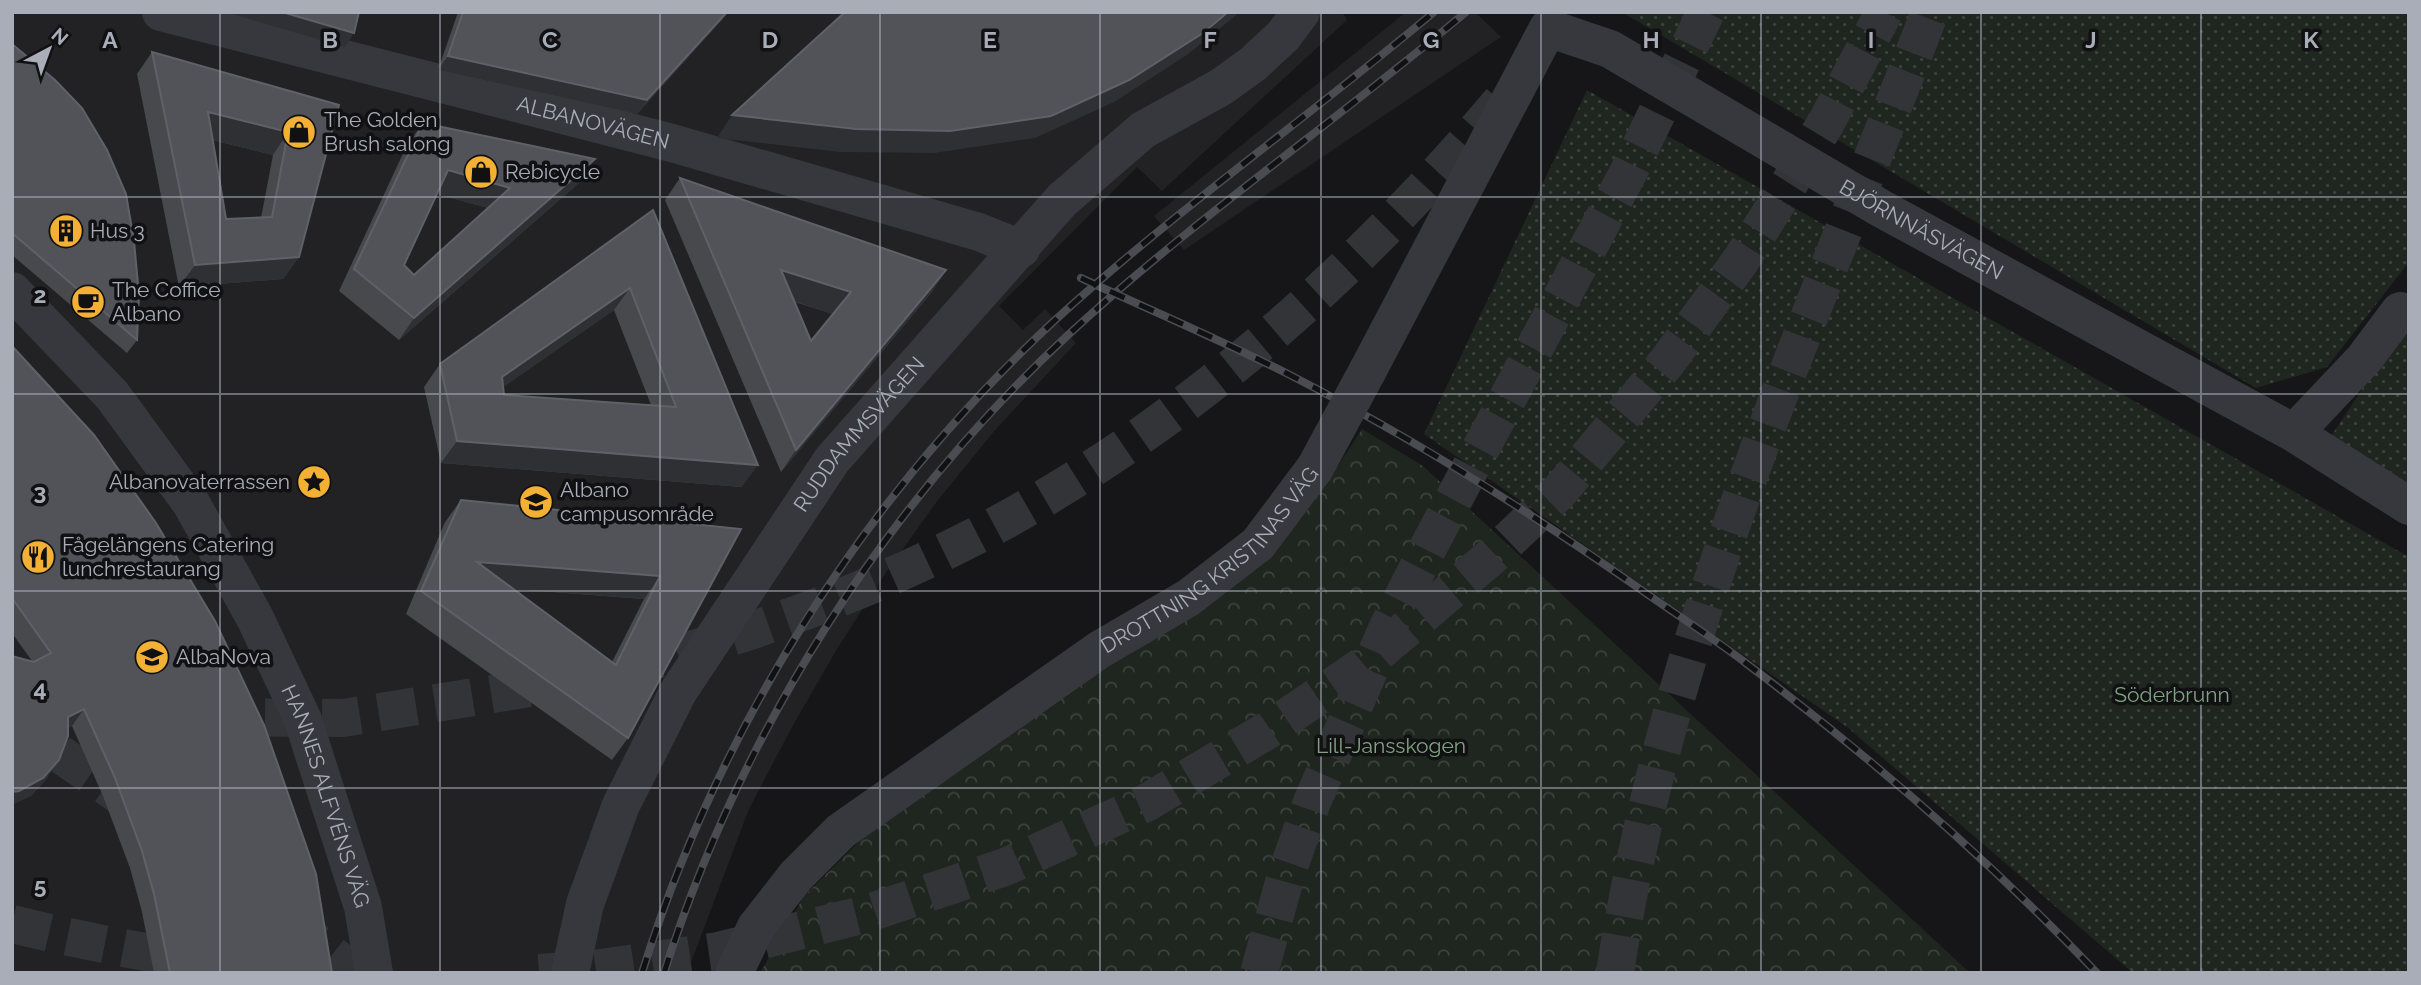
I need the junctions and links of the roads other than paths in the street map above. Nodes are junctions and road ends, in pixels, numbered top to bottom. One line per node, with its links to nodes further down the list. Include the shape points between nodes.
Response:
1 (161, 12): 4 (street, ALBANOVÄGEN, via 672,143 979,232)
2 (1301, 12): 4 (street, RUDDAMMSVÄGEN, via 1253,64 1143,130 1117,152 1062,200)
3 (1548, 28): 7 (street, BJÖRNNÄSVÄGEN, via 1611,49 1882,208); 11 (street, DROTTNING KRISTINAS VÄG, bridge, via 1315,468 1258,544 1188,598 1099,650 841,831 796,876 756,927)
4 (1021, 249): 10 (street, RUDDAMMSVÄGEN, via 832,460 678,692 621,805 585,904)
5 (12, 291): 9 (street, HANNES ALFVÉNS VÄG, via 113,395 191,503 254,618 303,720 363,906)
6 (2400, 311): 7 (street, via 2364,359)
7 (2294, 433): 8 (street, BJÖRNNÄSVÄGEN)
8 (2409, 506)
9 (374, 973)
10 (570, 973)
11 (734, 973)

